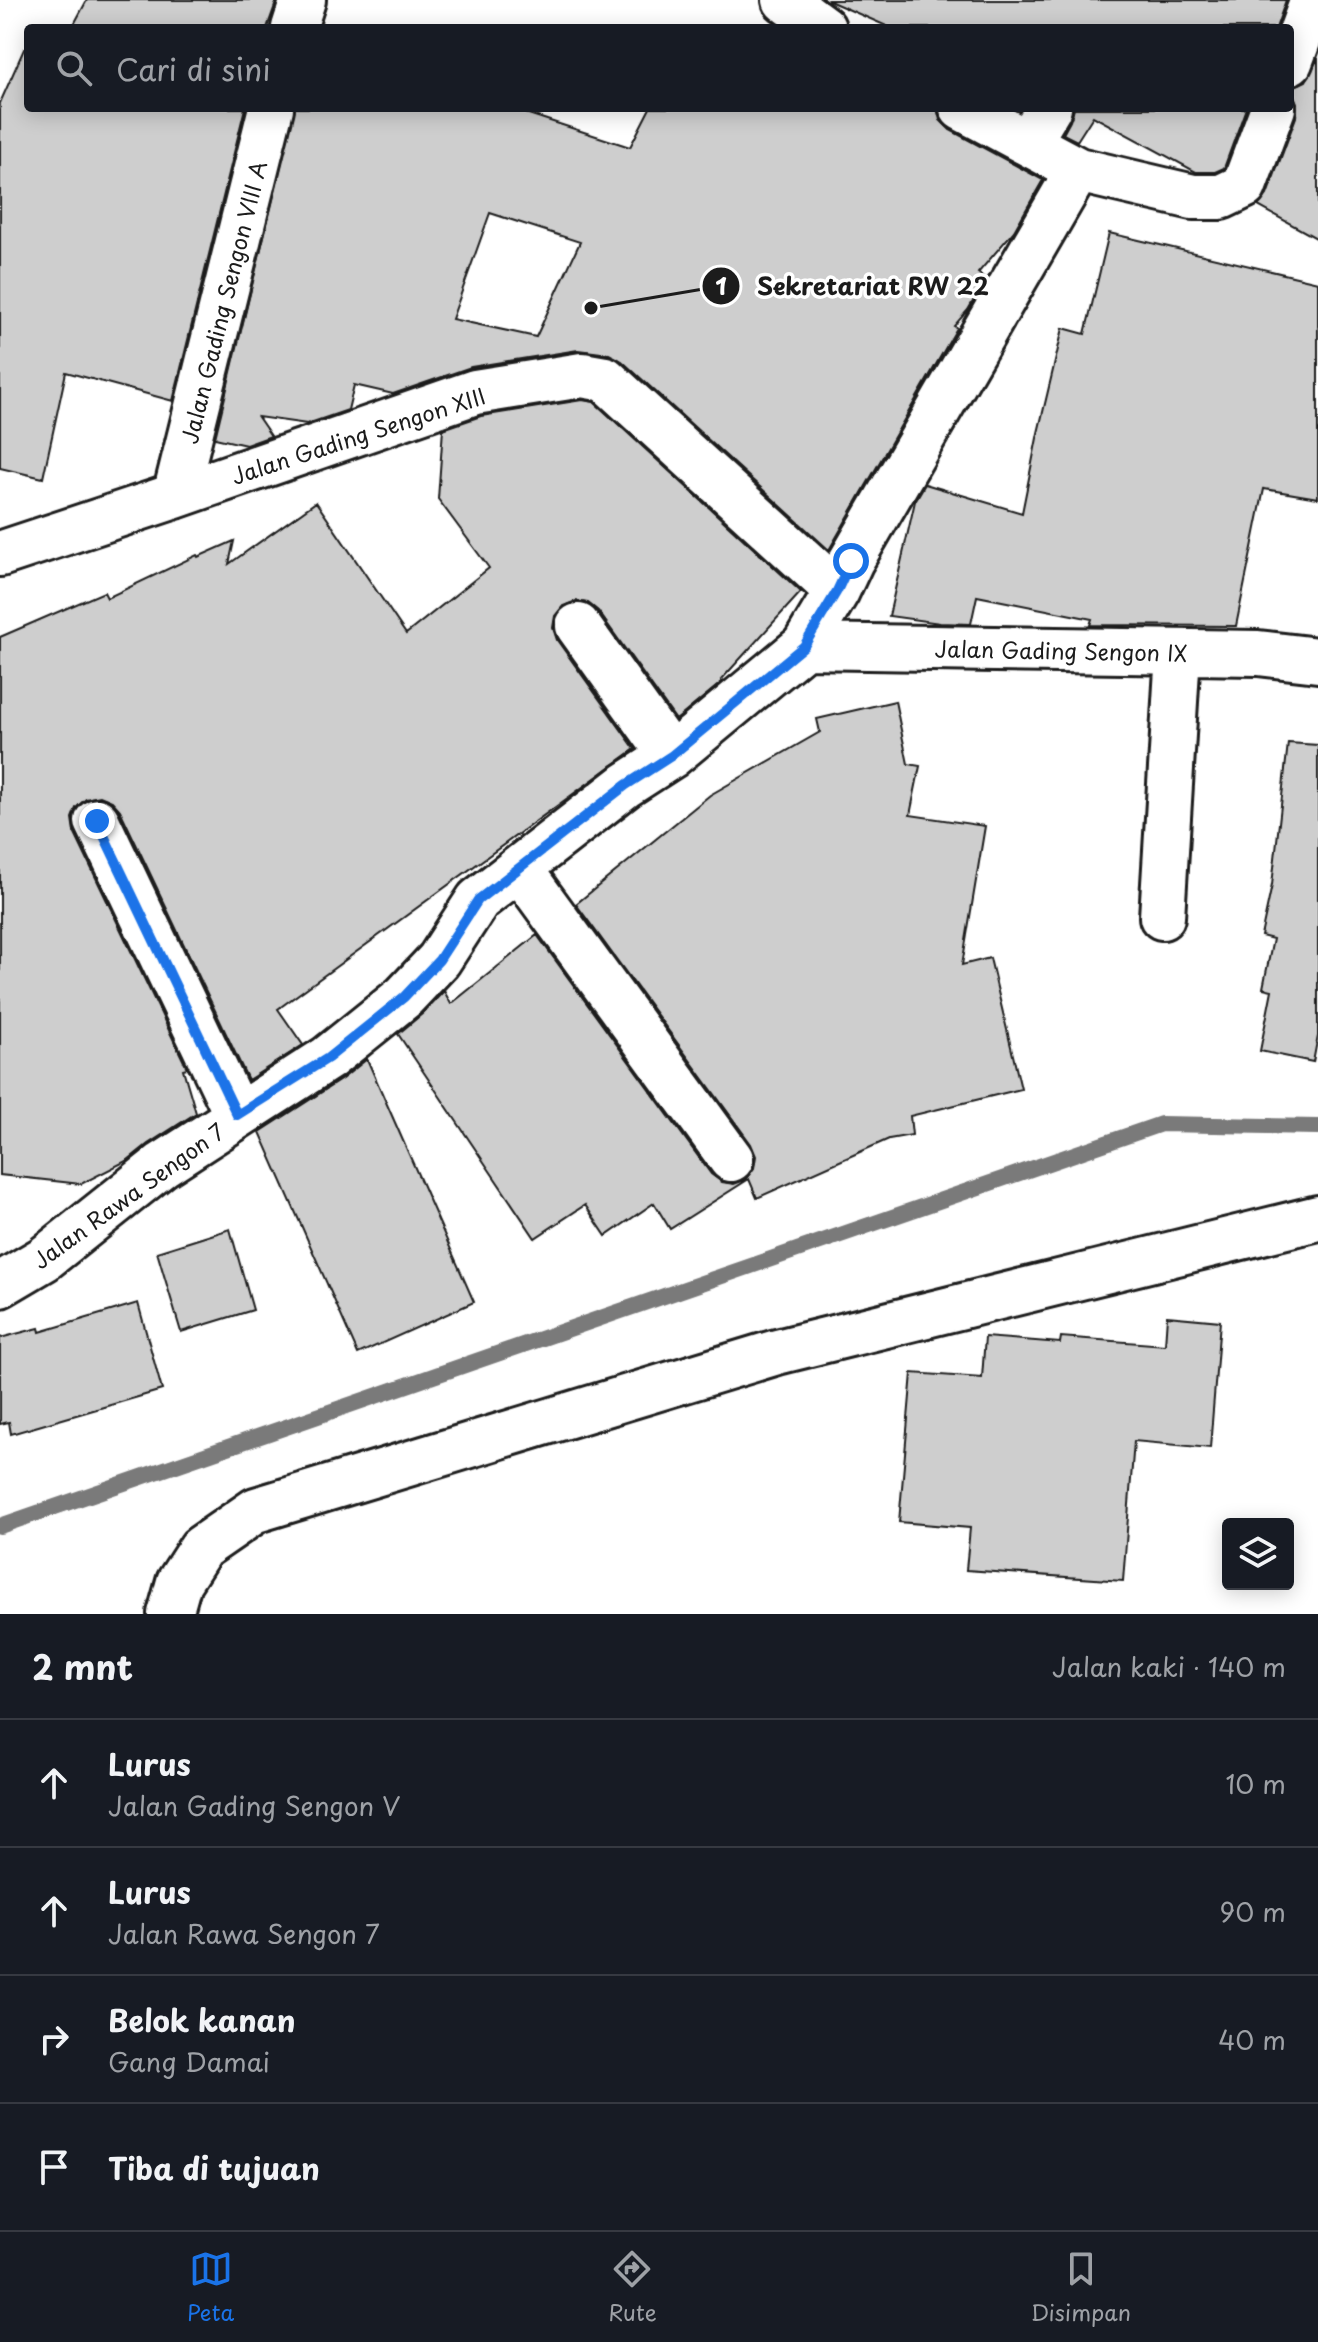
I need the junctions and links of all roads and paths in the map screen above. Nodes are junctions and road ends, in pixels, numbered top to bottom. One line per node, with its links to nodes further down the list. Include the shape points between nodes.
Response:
1 (303, 0): 4 (street)
2 (785, 0): 5 (street)
3 (1313, 0): 6 (street)
4 (295, 24)
5 (818, 24)
6 (1294, 51)
7 (270, 112): 12 (street, Jalan Gading Sengon VIII A)
8 (979, 112): 10 (street)
9 (1272, 112): 11 (street, via 1244,186 1221,197 1193,197)
10 (1039, 126): 11 (street)
11 (1078, 170): 14 (street, Jalan Rawa Sengon 7)
12 (175, 496): 13 (street, Jalan Gading Sengon XIII); 14 (street, Jalan Gading Sengon XIII, via 475,392 592,376 605,379)
13 (0, 554)
14 (837, 591): 16 (street, Jalan Rawa Sengon 7)
15 (578, 626): 19 (street)
16 (804, 646): 17 (street, Jalan Gading Sengon IX); 19 (street, Jalan Rawa Sengon 7)
17 (1178, 652): 18 (street, Jalan Gading Sengon IX); 22 (street)
18 (1318, 660)
19 (671, 756): 21 (street, Jalan Rawa Sengon 7)
20 (97, 821): 23 (street)
21 (519, 868): 23 (street, Jalan Rawa Sengon 7, via 478,900 439,960 404,997 328,1058); 24 (street)
22 (1162, 917)
23 (237, 1115): 26 (street, Jalan Rawa Sengon 7, via 162,1165 44,1259)
24 (731, 1159)
25 (1318, 1218): 27 (street, via 777,1352 256,1510 201,1548 179,1582)
26 (0, 1285)
27 (170, 1614)

